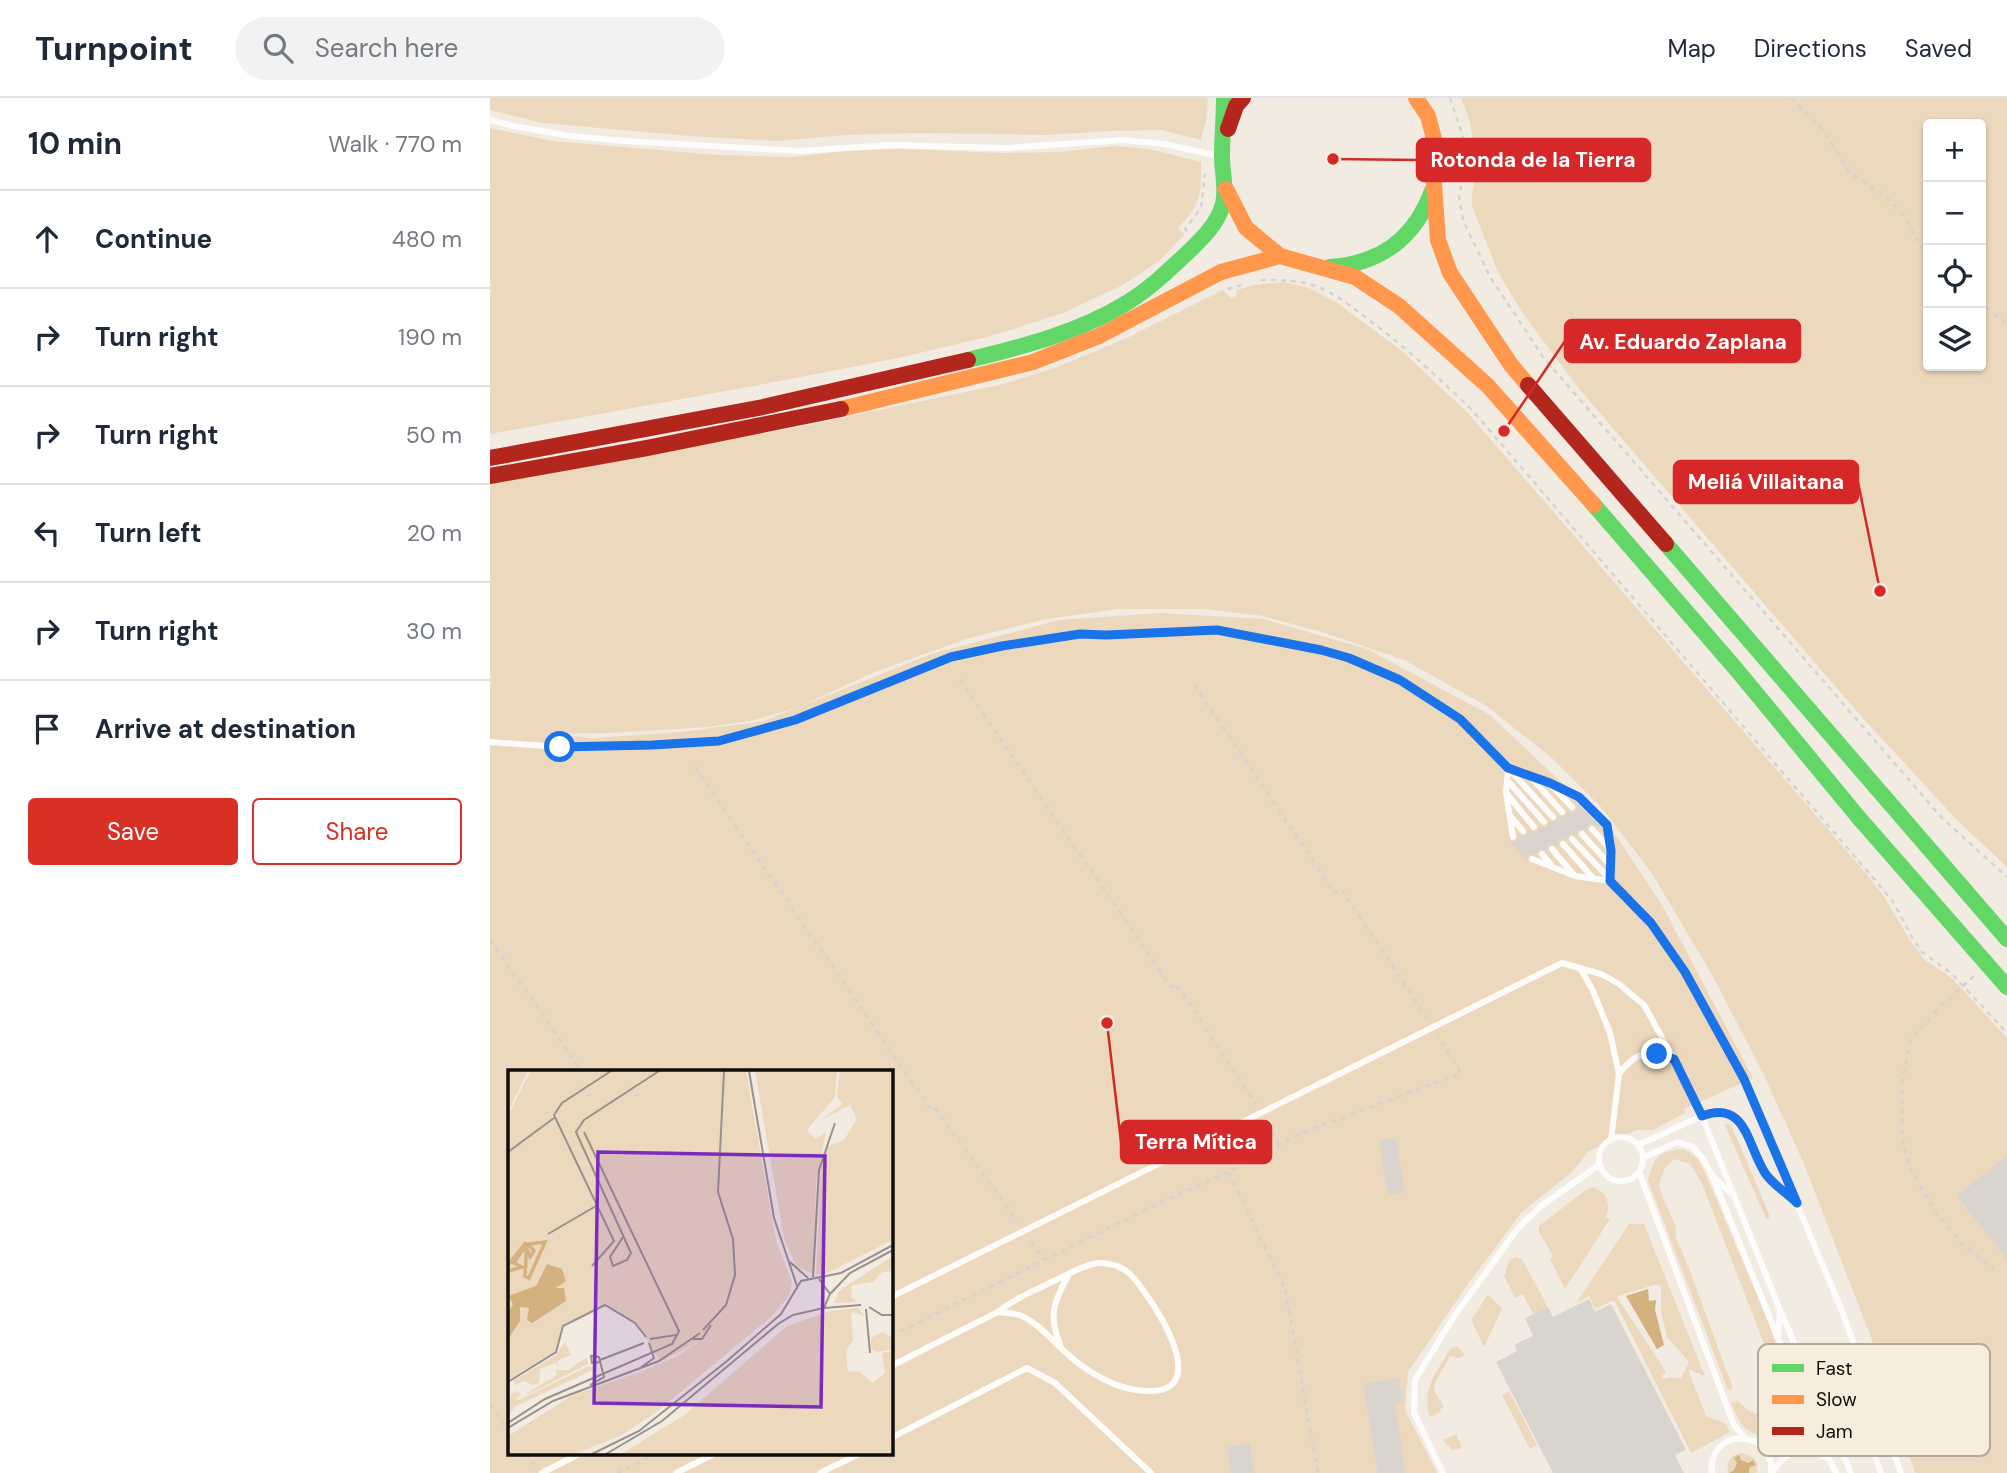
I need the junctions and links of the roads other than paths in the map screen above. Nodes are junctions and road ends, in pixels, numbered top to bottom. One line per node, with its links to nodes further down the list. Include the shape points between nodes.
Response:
1 (1224, 98): 5 (main road)
2 (1243, 98): 5 (main road)
3 (1416, 98): 7 (main road, via 1428,116 1437,150)
4 (490, 120): 6 (lane, via 571,136 799,151 891,145 1007,148 1123,140)
5 (1224, 139): 6 (main road)
6 (1214, 155): 8 (main road)
7 (1434, 184): 10 (main road, via 1422,215 1393,246 1374,258 1343,267); 40 (main road, via 1438,240 1450,273 1511,365)
8 (1226, 190): 9 (main road, via 1246,228); 11 (main road, via 1221,212 1201,242 1140,293 1093,320 1028,345 862,387)
9 (1280, 256): 10 (main road); 12 (main road, via 1220,272 1099,336 1033,362 866,404)
10 (1311, 266): 42 (main road, via 1355,277 1399,306 1488,386)
11 (490, 458)
12 (490, 476)
13 (490, 742): 14 (lane, via 560,747 719,741 795,720 951,657 1080,634 1217,630 1321,650 1400,680 1460,719)
14 (1508, 768): 15 (lane); 16 (lane); 22 (lane)
15 (1528, 774): 17 (lane); 20 (lane)
16 (1507, 780): 18 (lane); 23 (lane)
17 (1550, 783): 19 (lane); 32 (lane, via 1579,797 1607,825)
18 (1506, 793): 21 (lane); 24 (lane)
19 (1572, 807)
20 (1562, 812)
21 (1509, 814): 26 (lane); 28 (lane)
22 (1553, 817)
23 (1544, 822)
24 (1534, 827)
25 (1592, 830): 32 (lane)
26 (1524, 831)
27 (1582, 834): 35 (lane)
28 (1513, 837)
29 (1572, 839): 39 (lane)
30 (1563, 844): 38 (lane)
31 (1552, 849): 37 (lane)
32 (1611, 851): 35 (lane)
33 (1542, 854): 36 (lane)
34 (1532, 859): 36 (lane)
35 (1611, 866): 39 (lane)
36 (1555, 868): 37 (lane)
37 (1575, 876): 38 (lane)
38 (1594, 879): 39 (lane)
39 (1610, 881): 53 (lane, via 1651,923 1685,972 1744,1079)
40 (2007, 939)
41 (1580, 968): 43 (lane, via 1619,984 1644,1004); 44 (lane, via 1611,1032); 55 (lane, via 1562,962)
42 (2007, 987)
43 (1674, 1059): 44 (lane, via 1643,1053); 45 (lane)
44 (1619, 1074): 46 (lane)
45 (1702, 1116): 47 (lane); 52 (lane); 53 (lane, via 1725,1112 1737,1117 1765,1174)
46 (1611, 1139): 47 (lane, via 1625,1137); 49 (lane, via 1601,1150)
47 (1638, 1144): 48 (lane)
48 (1643, 1158): 50 (lane); 51 (lane, via 1676,1142 1693,1147)
49 (1599, 1165): 50 (lane, via 1613,1181 1628,1181); 81 (lane, via 1518,1228 1415,1380 1414,1413)
50 (1639, 1172): 65 (lane, via 1734,1425)
51 (1712, 1175): 52 (lane); 58 (lane)
52 (1734, 1197): 56 (lane)
53 (1797, 1203): 61 (lane)
54 (1069, 1274): 57 (lane, via 1013,1300); 62 (lane, via 1053,1311); 62 (lane, via 1094,1264 1112,1264 1127,1271 1171,1333 1178,1371 1167,1389 1150,1392 1120,1387 1094,1375)
55 (892, 1297)
56 (1780, 1310): 58 (lane); 60 (lane)
57 (998, 1312): 62 (lane, via 1023,1316); 63 (lane)
58 (1778, 1340): 59 (lane)
59 (1780, 1344)
60 (1795, 1344)
61 (1854, 1344)
62 (1061, 1348)
63 (892, 1365)
64 (892, 1436): 80 (lane, via 1027,1368 1055,1383)
65 (1745, 1438): 66 (lane); 82 (lane, via 1725,1442 1718,1449)
66 (1755, 1441): 67 (lane); 68 (lane)
67 (1758, 1441)
68 (1758, 1443)
69 (575, 1456): 77 (lane)
70 (710, 1456): 78 (lane)
71 (855, 1456): 79 (lane)
72 (1787, 1456): 83 (lane)
73 (1822, 1456): 84 (lane)
74 (1844, 1456): 85 (lane)
75 (1875, 1456): 86 (lane)
76 (1895, 1456): 87 (lane)
77 (541, 1473)
78 (676, 1473)
79 (820, 1473)
80 (1151, 1473)
81 (1443, 1473)
82 (1712, 1473)
83 (1772, 1473)
84 (1836, 1473)
85 (1851, 1473)
86 (1881, 1473)
87 (1901, 1473)

